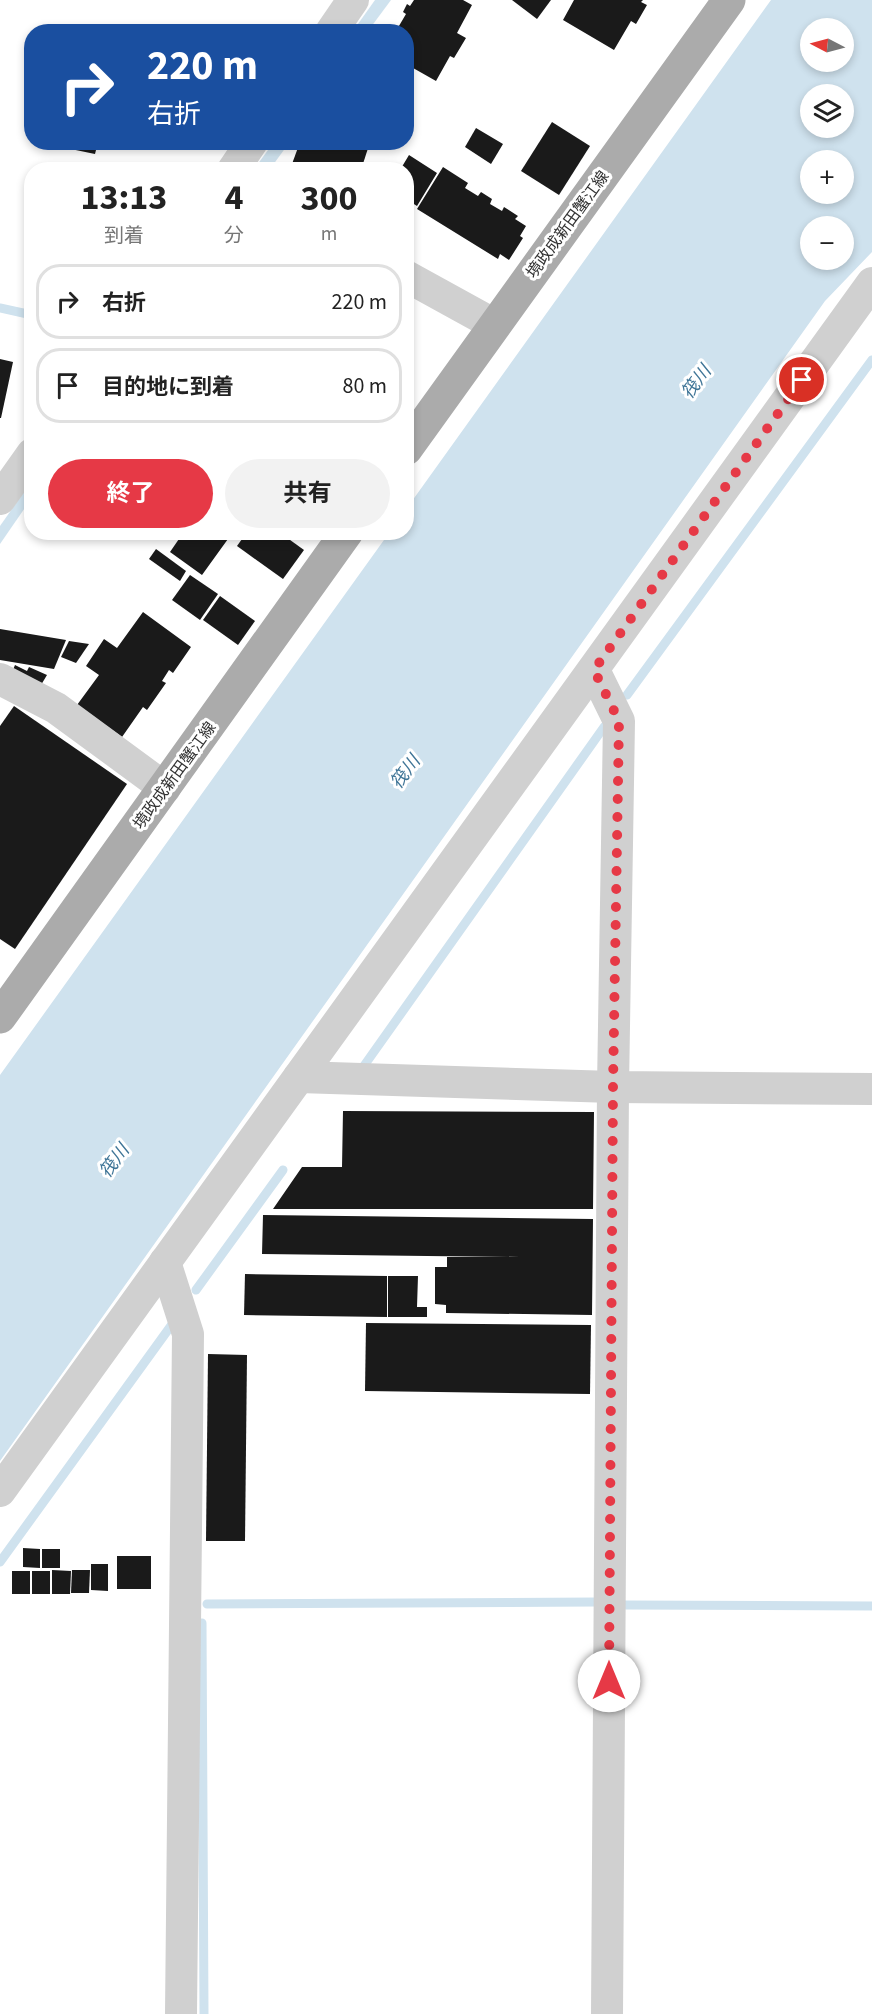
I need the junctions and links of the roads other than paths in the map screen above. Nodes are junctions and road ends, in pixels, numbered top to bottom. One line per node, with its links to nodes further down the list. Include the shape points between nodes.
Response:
1 (353, 0): 3 (street)
2 (729, 0): 6 (main road, 境政成新田蟹江線)
3 (336, 24)
4 (414, 280): 6 (street)
5 (872, 283): 11 (street)
6 (495, 325): 7 (main road, 境政成新田蟹江線)
7 (414, 438)
8 (24, 465): 9 (street)
9 (0, 499)
10 (341, 540): 13 (main road, 境政成新田蟹江線)
11 (594, 670): 15 (street); 16 (street, via 619,721)
12 (0, 678): 13 (street, via 56,708)
13 (165, 788): 14 (main road, 境政成新田蟹江線)
14 (0, 1017)
15 (299, 1077): 16 (street); 18 (street)
16 (613, 1087): 17 (street); 21 (street)
17 (872, 1089)
18 (165, 1262): 19 (street); 20 (street, via 188,1334)
19 (0, 1491)
20 (181, 2014)
21 (607, 2014)

